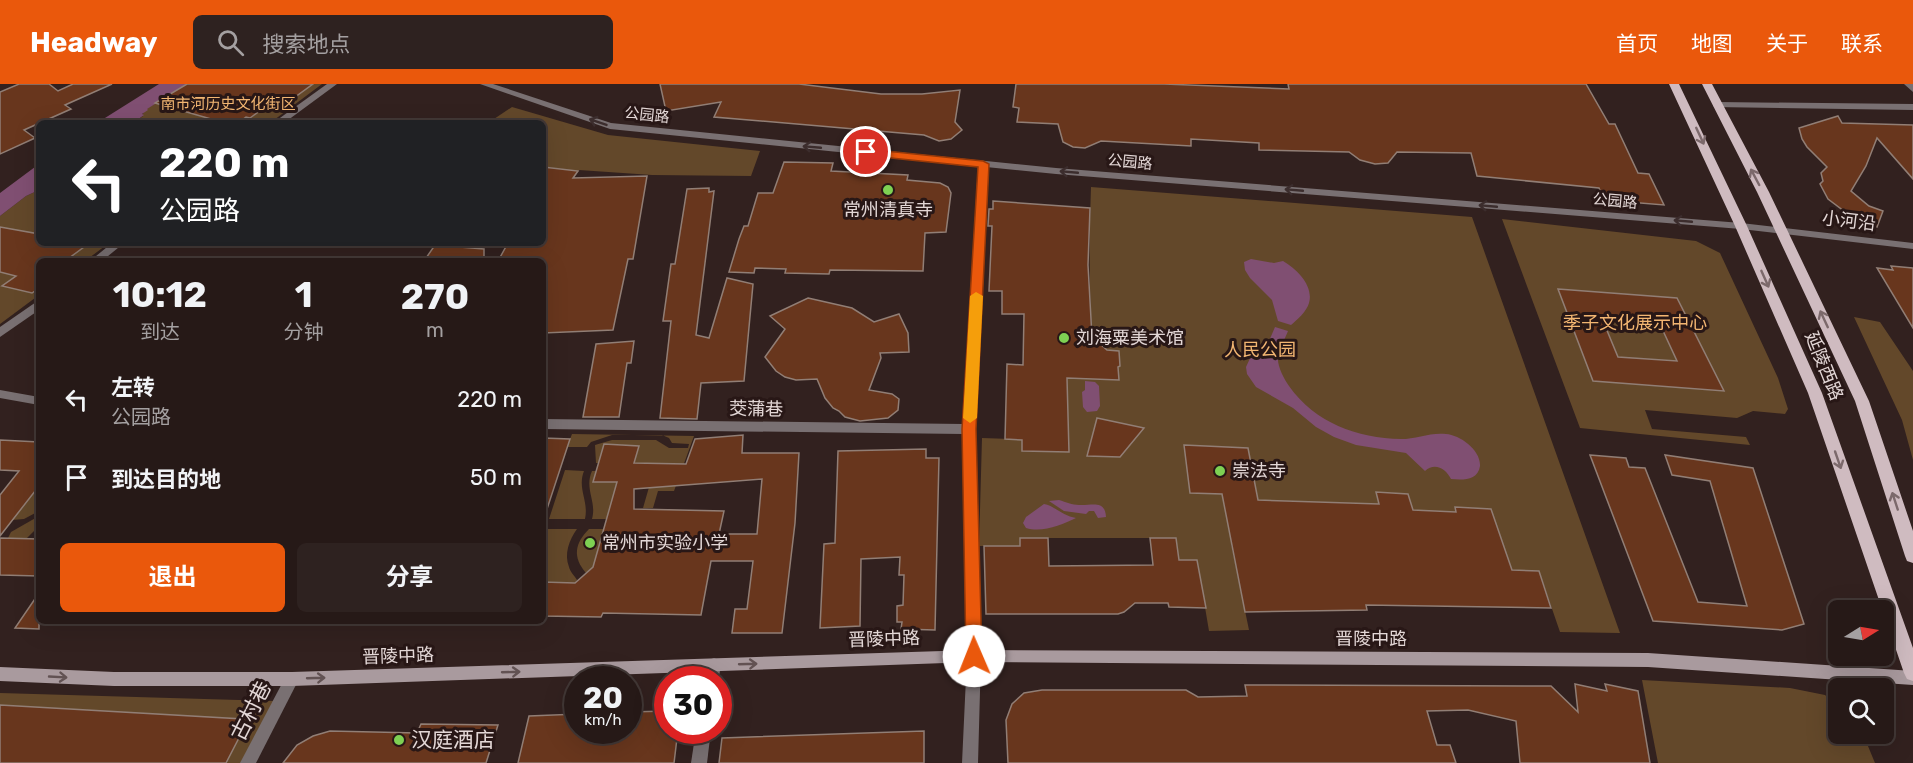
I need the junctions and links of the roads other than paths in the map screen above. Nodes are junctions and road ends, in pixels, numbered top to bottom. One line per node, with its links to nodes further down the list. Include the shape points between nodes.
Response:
1 (333, 84): 9 (street)
2 (484, 84): 10 (street, 公园路, one-way to 2, via 610,126)
3 (1674, 84): 11 (main road, 延陵西路, one-way to 11)
4 (1707, 84): 7 (main road, 延陵西路)
5 (1908, 84): 6 (street)
6 (1913, 89)
7 (1718, 105): 8 (street); 12 (main road, 延陵西路, one-way to 7)
8 (1913, 107)
9 (282, 120)
10 (983, 164): 11 (street, 公园路, one-way to 10); 21 (street)
11 (1741, 226): 12 (street, 公园路); 27 (main road, 延陵西路, one-way to 27, via 1815,393)
12 (1782, 230): 14 (street, 小河沿); 22 (main road, 延陵西路, one-way to 12, via 1862,400)
13 (115, 246): 15 (street)
14 (1913, 246)
15 (99, 258)
16 (36, 306): 17 (street)
17 (0, 333)
18 (0, 394): 19 (street)
19 (36, 400)
20 (546, 424): 21 (street, 茭蒲巷)
21 (969, 429): 23 (street)
22 (1913, 556)
23 (974, 656): 24 (main road, 晋陵中路, one-way to 23); 27 (main road, 晋陵中路, via 1648,660); 32 (street)
24 (732, 671)
25 (654, 673): 28 (main road, 晋陵中路, one-way to 25)
26 (0, 674): 28 (main road, 晋陵中路, one-way to 28, via 114,679)
27 (1913, 676)
28 (292, 679): 30 (street, 古村巷)
29 (702, 744): 31 (street)
30 (248, 763)
31 (699, 763)
32 (970, 763)

